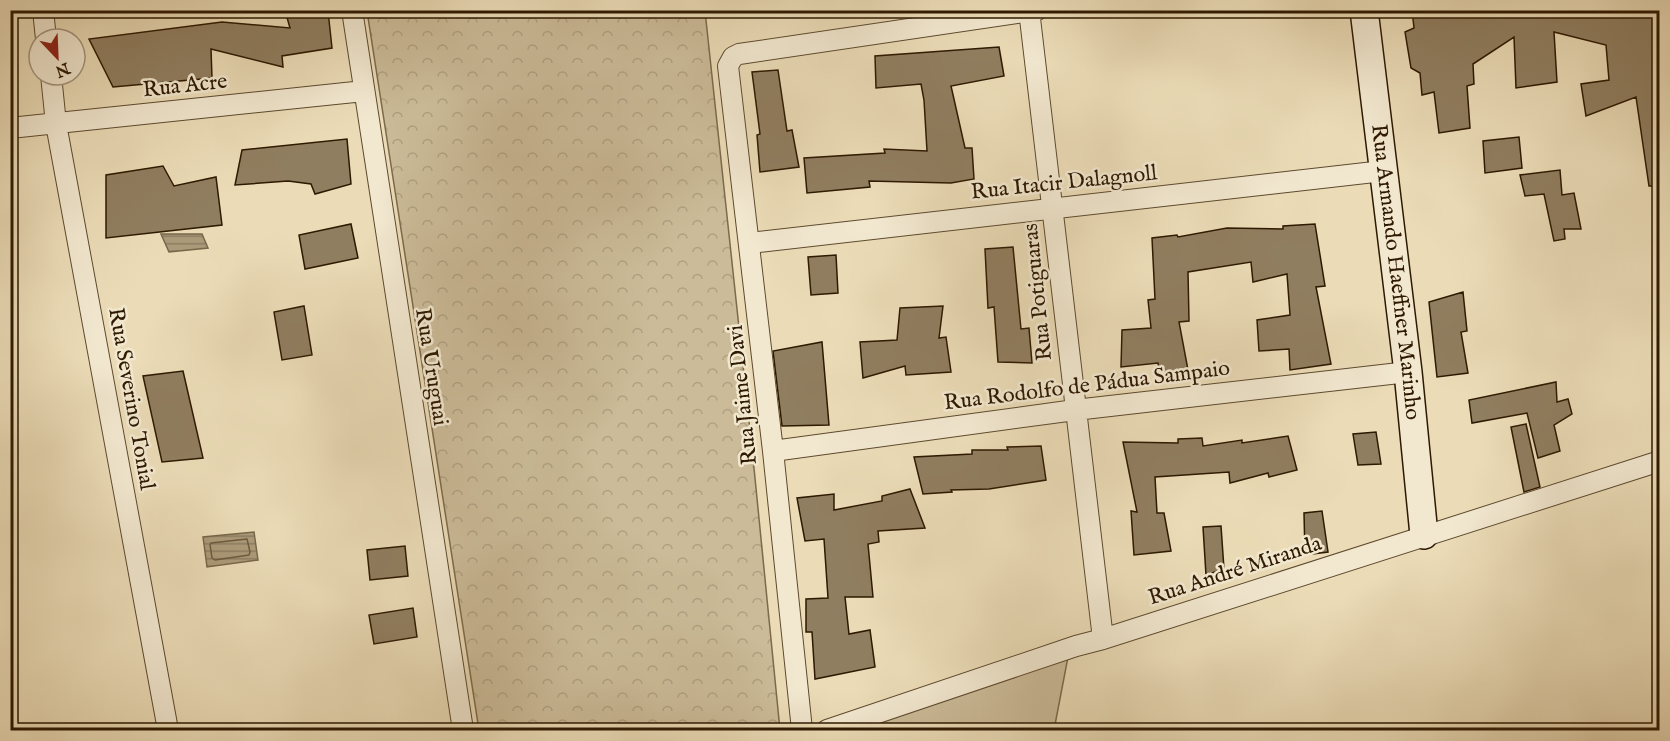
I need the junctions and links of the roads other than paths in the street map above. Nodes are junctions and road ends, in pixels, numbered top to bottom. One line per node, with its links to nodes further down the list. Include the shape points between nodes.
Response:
1 (43, 10): 5 (street)
2 (352, 10): 7 (street, Rua Uruguai)
3 (1364, 10): 10 (street, Rua Armando Haeffner Marinho)
4 (1032, 11): 11 (street, Rua Potiguaras); 12 (street, Rua Jaime Davi, via 734,57 728,66)
5 (45, 27)
6 (52, 87): 8 (street, Rua Severino Tonial)
7 (364, 92): 8 (street, Rua Acre); 20 (street, Rua Uruguai)
8 (56, 124): 9 (street, Rua Acre); 19 (street, Rua Severino Tonial)
9 (10, 129)
10 (1383, 171): 11 (street, Rua Itacir Dalagnoll); 13 (street, Rua Armando Haeffner Marinho)
11 (1053, 208): 12 (street, Rua Itacir Dalagnoll); 14 (street, Rua Potiguaras)
12 (750, 243): 15 (street, Rua Jaime Davi)
13 (1408, 372): 14 (street, Rua Rodolfo de Pádua Sampaio); 17 (street, Rua Armando Haeffner Marinho)
14 (1075, 411): 15 (street, Rua Rodolfo de Pádua Sampaio); 18 (street, Rua Potiguaras)
15 (773, 451): 21 (street, Rua Jaime Davi)
16 (1659, 461): 17 (street, Rua André Miranda)
17 (1424, 535): 18 (street, Rua André Miranda)
18 (1102, 639): 22 (street, Rua André Miranda)
19 (168, 730)
20 (463, 730)
21 (802, 730)
22 (827, 730)

